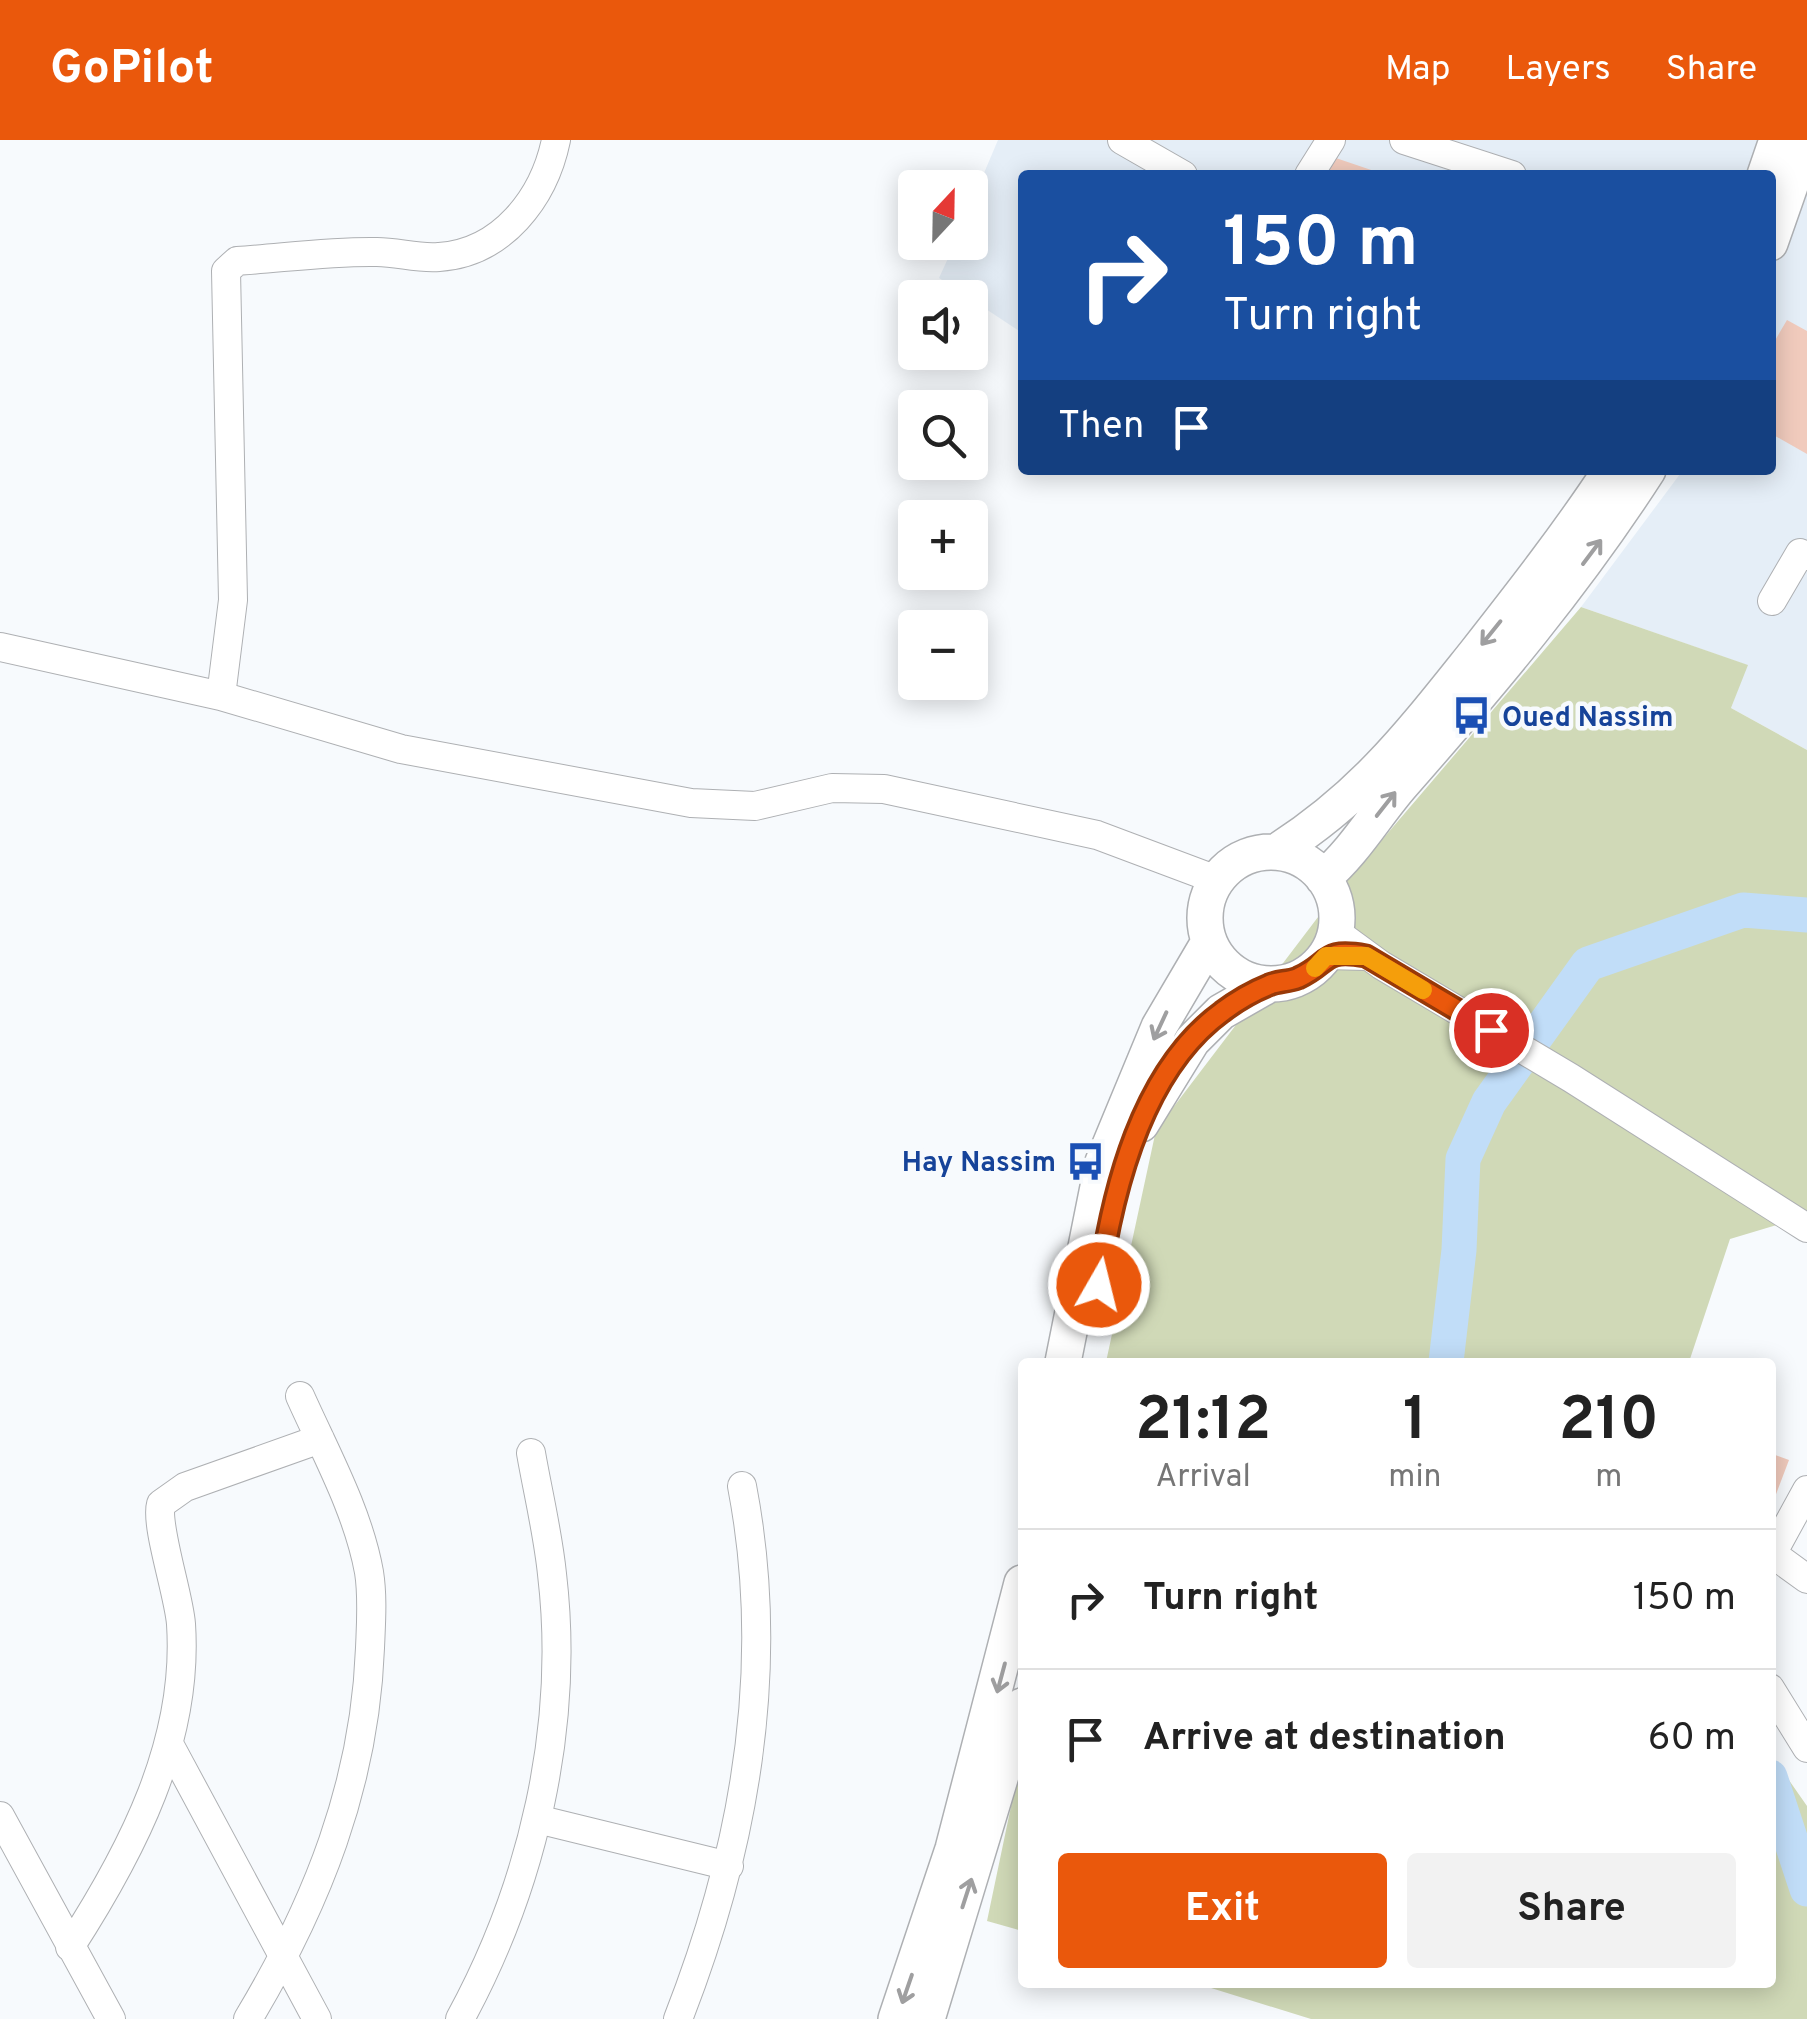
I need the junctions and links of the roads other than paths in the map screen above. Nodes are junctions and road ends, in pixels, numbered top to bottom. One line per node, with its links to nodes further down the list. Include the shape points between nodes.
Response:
1 (556, 140): 17 (street, via 550,169 530,205 476,249 441,258 379,252 237,261 226,271 233,600)
2 (1122, 140): 7 (street)
3 (1331, 140): 8 (street)
4 (1404, 140): 9 (street)
5 (1778, 140): 10 (main road)
6 (1806, 140): 11 (main road)
7 (1174, 170)
8 (1312, 170)
9 (1497, 170)
10 (1767, 170)
11 (1776, 226)
12 (1608, 475): 18 (main road, one-way to 18, via 1382,769 1324,821)
13 (1644, 475): 19 (main road, one-way to 13, via 1543,618)
14 (1807, 556): 15 (street, via 1800,552)
15 (1772, 601)
16 (0, 647): 17 (street)
17 (221, 696): 20 (street, via 401,749 691,803 755,806 832,788 884,789 1097,835)
18 (1276, 852): 19 (main road, via 1303,860); 20 (main road, via 1249,856)
19 (1324, 878): 22 (main road, via 1334,896)
20 (1217, 880): 21 (main road, via 1205,910)
21 (1210, 942): 23 (main road, via 1234,972); 25 (main road, one-way to 25, via 1159,1026 1103,1162)
22 (1331, 944): 23 (main road, via 1302,977); 24 (street, via 1366,956 1464,1014)
23 (1270, 984): 26 (main road, via 1222,1012 1192,1041 1146,1112 1109,1218)
24 (1807, 1228)
25 (1064, 1358)
26 (1088, 1358)
27 (300, 1396): 28 (street)
28 (320, 1439): 38 (street, via 184,1487 161,1504 181,1620 182,1666); 44 (street, via 360,1534 369,1574 368,1683 361,1745 339,1829)
29 (531, 1453): 41 (street, via 553,1576 554,1630 550,1756)
30 (742, 1486): 42 (street, via 754,1547 754,1706)
31 (1807, 1490): 32 (street)
32 (1776, 1544)
33 (1776, 1556): 34 (street)
34 (1807, 1578)
35 (1018, 1598): 50 (main road, one-way to 50, via 953,1849)
36 (1776, 1698): 39 (street)
37 (1018, 1719): 51 (main road, one-way to 37)
38 (168, 1744): 43 (street, via 127,1850); 44 (street)
39 (1807, 1748)
40 (0, 1816): 43 (street)
41 (537, 1819): 42 (street); 48 (street, via 507,1911)
42 (730, 1866): 49 (street)
43 (70, 1946): 45 (street)
44 (284, 1960): 46 (street); 47 (street)
45 (111, 2019)
46 (248, 2019)
47 (316, 2019)
48 (460, 2019)
49 (678, 2019)
50 (896, 2019)
51 (926, 2019)

